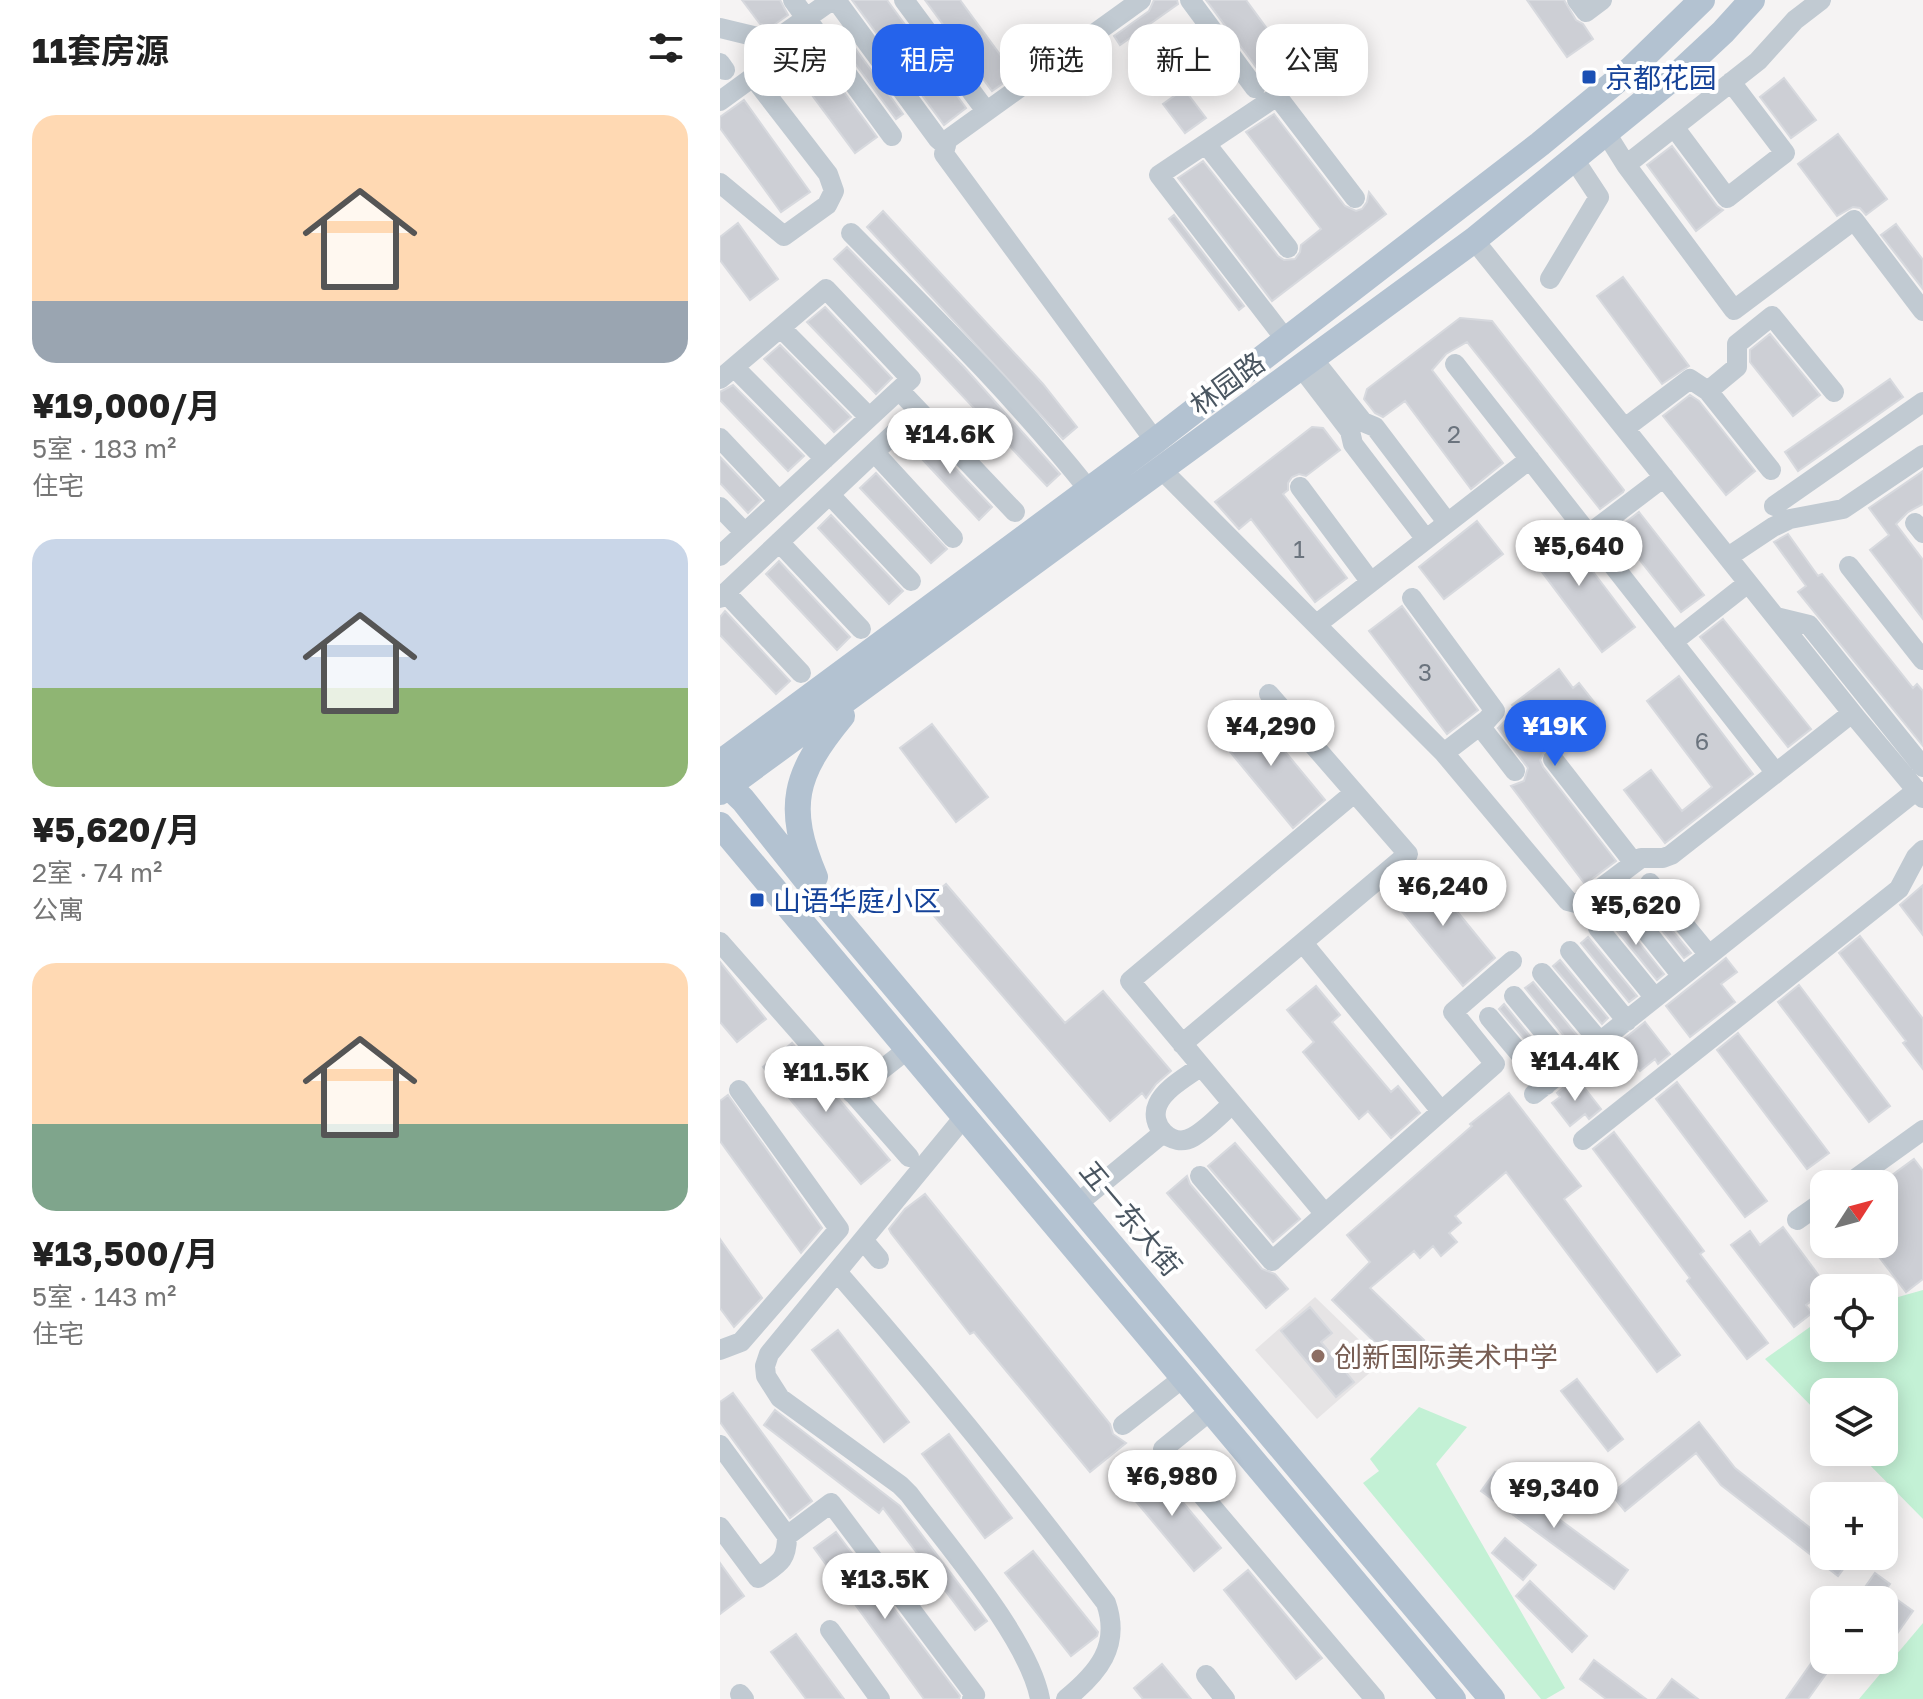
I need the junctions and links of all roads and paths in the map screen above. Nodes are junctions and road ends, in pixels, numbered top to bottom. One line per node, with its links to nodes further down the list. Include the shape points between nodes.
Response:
1 (793, 0): 11 (street)
2 (834, 0): 11 (street); 21 (street)
3 (904, 0): 16 (street)
4 (1141, 0): 16 (street)
5 (1190, 0): 14 (street)
6 (1577, 0): 7 (street, via 1586,12)
7 (1602, 0)
8 (1702, 0): 32 (main road, 林园路, via 1631,69 1551,135)
9 (1752, 0): 17 (main road, 林园路, via 1701,52)
10 (1821, 0): 13 (street)
11 (807, 19): 12 (street, via 774,41); 19 (street)
12 (720, 28)
13 (1731, 82): 18 (street, via 1785,153 1727,198); 23 (street)
14 (1255, 88)
15 (720, 101): 24 (street, via 753,77 828,174 834,191 827,205 784,236)
16 (986, 111): 21 (street)
17 (1606, 133): 22 (main road, 林园路); 23 (street)
18 (1680, 135)
19 (892, 136)
20 (1206, 144): 25 (street, via 1277,96); 28 (street); 32 (street, via 1159,175)
21 (946, 146): 44 (street, via 944,154)
22 (1574, 159): 27 (main road, 林园路); 29 (street, via 1599,197)
23 (1626, 165): 30 (street, via 1734,310 1854,220)
24 (723, 190)
25 (1355, 198)
26 (851, 233): 53 (street, via 969,352)
27 (1474, 240): 33 (main road, 林园路); 42 (street)
28 (1288, 248)
29 (1550, 279)
30 (1923, 311)
31 (781, 328): 35 (street); 36 (street, via 826,289 911,379); 41 (street)
32 (1286, 340): 44 (main road, 林园路)
33 (1307, 363): 49 (main road, 林园路); 59 (street, via 1363,422 1375,427); 63 (street, via 1353,444)
34 (1455, 364): 48 (street)
35 (727, 373): 47 (street)
36 (899, 390): 40 (street); 41 (street)
37 (1708, 391): 38 (street, via 1737,367 1737,344 1772,316); 42 (street, via 1690,379); 50 (street)
38 (1834, 392)
39 (1923, 402): 56 (street)
40 (918, 411): 45 (street); 58 (street)
41 (869, 417): 47 (street)
42 (1625, 428): 51 (street)
43 (720, 438): 55 (street)
44 (1155, 441): 53 (main road, 林园路)
45 (875, 453): 54 (street); 62 (street)
46 (1923, 455): 66 (street, via 1843,509 1790,519)
47 (825, 459): 55 (street)
48 (1530, 459): 59 (street); 61 (street)
49 (1162, 470): 74 (street); 79 (main road, 林园路)
50 (1771, 470)
51 (1664, 477): 61 (street); 66 (street)
52 (1300, 487): 69 (street)
53 (1089, 490): 88 (main road, 林园路)
54 (830, 495): 64 (street); 68 (street)
55 (779, 501): 60 (street)
56 (1774, 506)
57 (720, 507): 60 (street)
58 (1015, 512)
59 (1447, 522): 63 (street)
60 (745, 533): 65 (street)
61 (1589, 534): 76 (street)
62 (953, 538)
63 (1425, 538): 69 (street)
64 (779, 542): 71 (street); 75 (street)
65 (720, 556)
66 (1728, 557): 70 (street)
67 (1849, 566): 77 (street)
68 (911, 581)
69 (1370, 581): 74 (street)
70 (1748, 583): 73 (street); 76 (street)
71 (723, 595): 78 (street)
72 (1412, 598): 82 (street, via 1495,711)
73 (1776, 617): 81 (street); 85 (street, via 1809,625)
74 (1317, 624): 83 (street)
75 (861, 629)
76 (1673, 642): 87 (street)
77 (1923, 660)
78 (801, 673)
79 (866, 687): 88 (main road, 林园路); 95 (main road, via 821,742 801,778 796,810 802,847)
80 (1269, 694): 89 (street)
81 (1852, 713): 87 (street); 90 (street)
82 (1480, 726): 83 (street); 86 (street)
83 (1444, 753): 93 (street, via 1574,905)
84 (1553, 759): 93 (street)
85 (1923, 767)
86 (1515, 771)
87 (1776, 773): 93 (street, via 1671,855)
88 (722, 780): 95 (main road, 五一东大街)
89 (1354, 793): 99 (street, via 1408,854); 110 (street, via 1130,981)
90 (1920, 794): 101 (street)
91 (721, 825): 111 (main road)
92 (1923, 850): 120 (street, via 1899,889)
93 (1634, 863)
94 (1650, 883): 101 (street)
95 (827, 906): 125 (main road, 五一东大街)
96 (1626, 906): 104 (street)
97 (1598, 928): 106 (street)
98 (720, 942): 115 (street)
99 (1303, 943): 110 (street); 117 (street)
100 (1570, 951): 108 (street)
101 (1709, 955): 104 (street)
102 (1512, 961): 117 (street, via 1453,1012 1495,1064)
103 (1542, 973): 109 (street)
104 (1682, 976): 106 (street)
105 (1514, 996): 112 (street)
106 (1655, 998): 108 (street)
107 (1489, 1017): 112 (street, via 1540,1090)
108 (1627, 1021): 109 (street)
109 (1600, 1042): 112 (street)
110 (1182, 1044): 113 (street)
111 (908, 1049): 115 (street); 118 (main road)
112 (1571, 1065)
113 (1201, 1066): 116 (street); 119 (street, via 1158,1103 1156,1119)
114 (739, 1090): 132 (street, via 839,1229 741,1342)
115 (852, 1093): 122 (street)
116 (1232, 1104): 119 (street, via 1193,1137 1177,1140); 127 (street)
117 (1441, 1111): 127 (street)
118 (964, 1117): 129 (street); 133 (main road)
119 (1163, 1133): 125 (street)
120 (1583, 1140)
121 (1919, 1140): 123 (street)
122 (909, 1157)
123 (1871, 1170)
124 (1200, 1176): 127 (street, via 1272,1261)
125 (1077, 1204): 148 (main road, 五一东大街)
126 (1810, 1211): 128 (street)
127 (1325, 1214)
128 (1797, 1220)
129 (863, 1240): 130 (street); 131 (street)
130 (879, 1259)
131 (837, 1272): 143 (street, via 769,1354 766,1376 780,1398 909,1494 1019,1646); 144 (street, via 924,1370 1106,1603 1111,1635 1105,1654)
132 (720, 1350)
133 (1183, 1378): 134 (main road); 135 (street)
134 (1210, 1411): 146 (street, via 1163,1449); 147 (main road)
135 (1123, 1425)
136 (720, 1445): 138 (street)
137 (720, 1527): 138 (street, via 758,1578 781,1561)
138 (787, 1536): 142 (street, via 831,1503 975,1695)
139 (830, 1630): 141 (street)
140 (1206, 1675): 145 (street)
141 (880, 1699)
142 (972, 1699)
143 (1040, 1699)
144 (1066, 1699)
145 (1225, 1699)
146 (1375, 1699)
147 (1453, 1699)
148 (1492, 1699)

